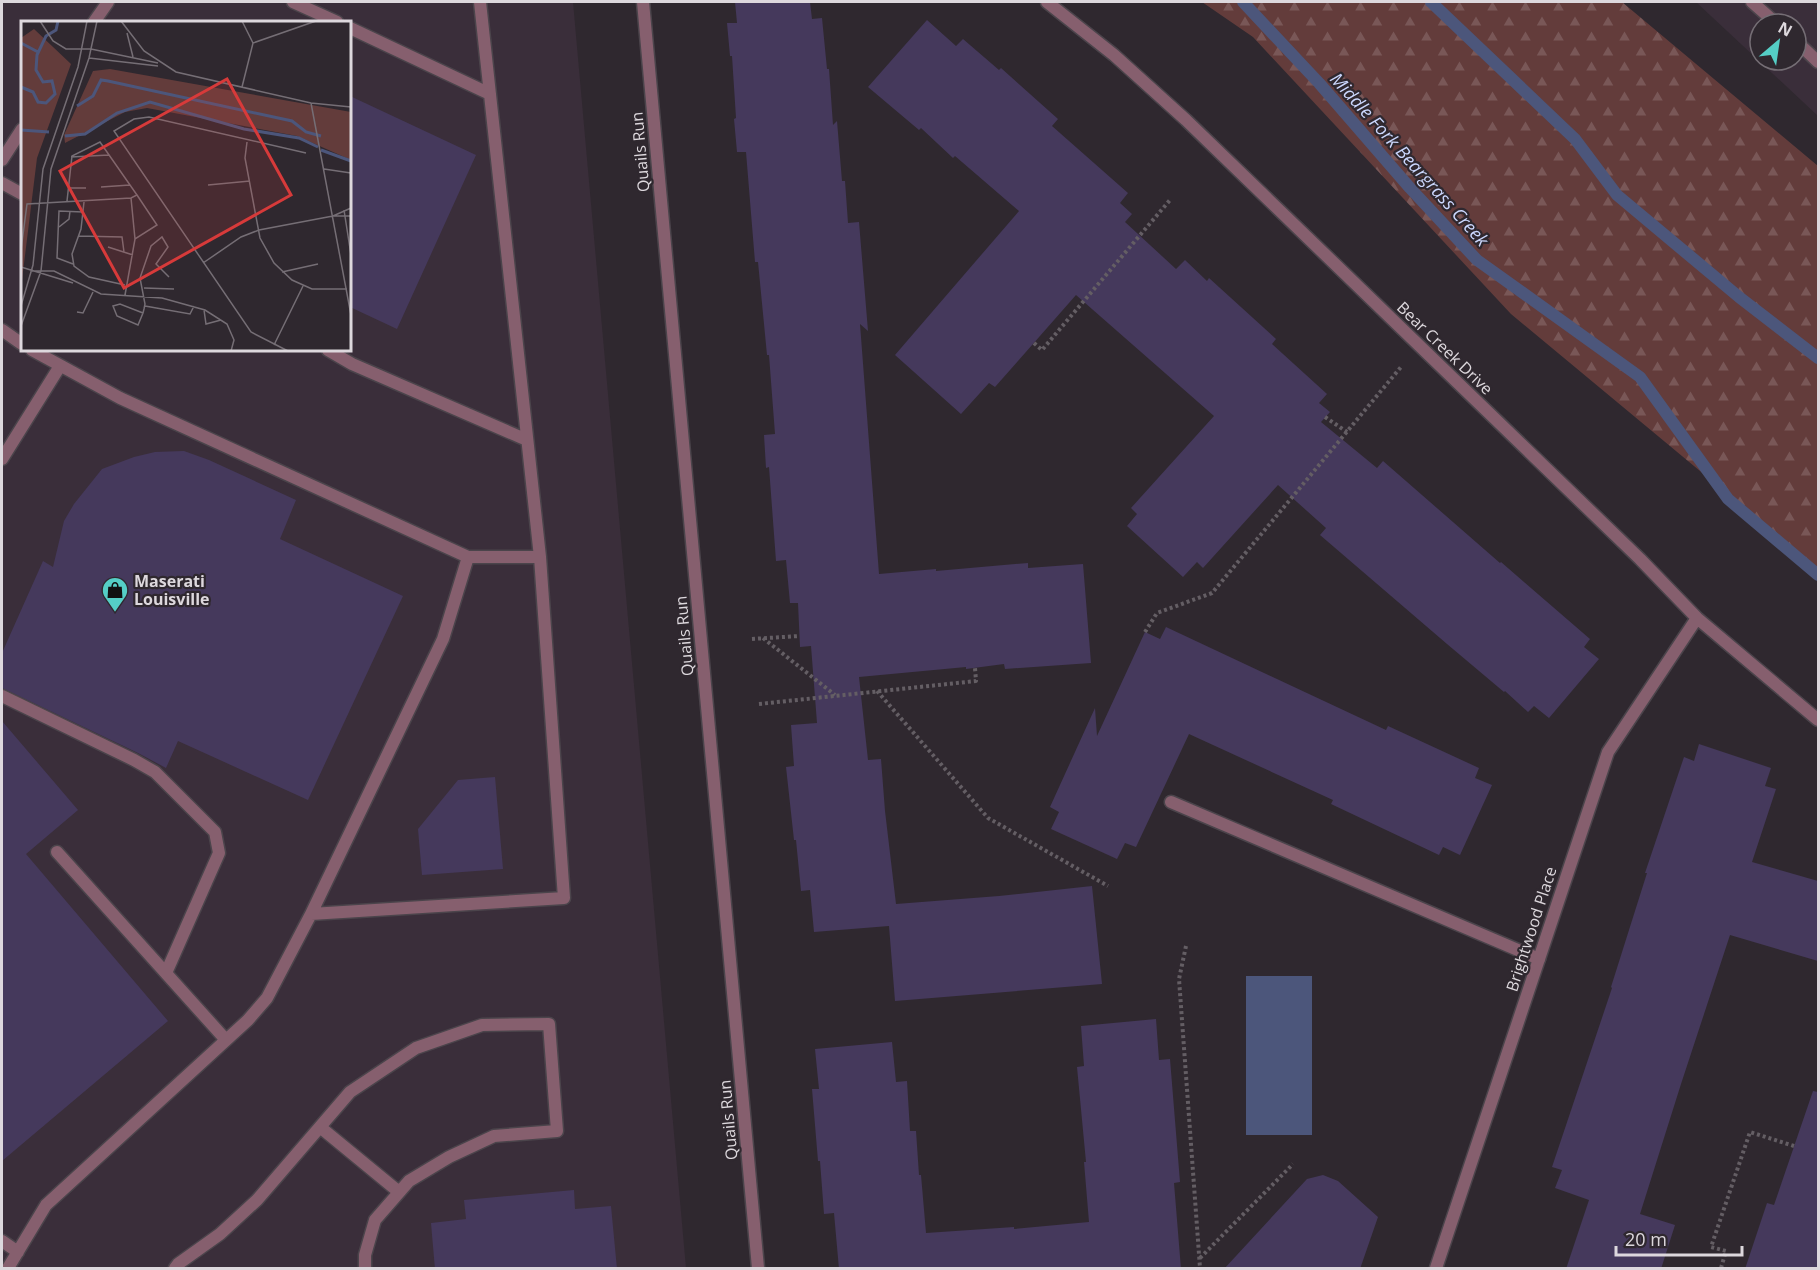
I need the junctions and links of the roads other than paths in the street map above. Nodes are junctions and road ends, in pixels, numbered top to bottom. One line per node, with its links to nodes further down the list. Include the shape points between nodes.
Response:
1 (108, 2): 8 (street)
2 (293, 2): 9 (street)
3 (480, 2): 11 (street)
4 (643, 2): 42 (street, Quails Run)
5 (1047, 2): 26 (street, Bear Creek Drive, via 1186,120)
6 (1752, 2): 7 (street)
7 (1763, 12)
8 (95, 21)
9 (335, 21)
10 (351, 28): 11 (street)
11 (490, 94): 21 (street)
12 (21, 131): 13 (street)
13 (2, 160)
14 (2, 183): 15 (street)
15 (21, 193)
16 (2, 330): 17 (street)
17 (21, 343)
18 (34, 351): 20 (street)
19 (330, 351): 21 (street)
20 (60, 366): 22 (street); 24 (street, via 131,403)
21 (527, 440): 25 (street)
22 (5, 446): 23 (street)
23 (2, 459)
24 (468, 557): 25 (street); 31 (street, via 443,639)
25 (540, 557): 31 (street, via 564,898)
26 (1697, 618): 28 (street, Bear Creek Drive); 32 (street, Brightwood Place, via 1608,752)
27 (2, 696): 33 (street, via 155,772 215,831 219,853)
28 (1818, 720)
29 (1171, 802): 32 (street)
30 (57, 852): 33 (street)
31 (311, 914): 34 (street, via 267,998)
32 (1539, 959): 43 (street, Brightwood Place)
33 (166, 973): 34 (street)
34 (226, 1040): 38 (street, via 46,1204)
35 (320, 1127): 36 (street); 36 (street, via 350,1092 416,1048 482,1025 549,1024 557,1131 494,1136 409,1180); 40 (street, via 257,1200)
36 (399, 1192): 41 (street, via 375,1220)
37 (2, 1241): 38 (street)
38 (18, 1252): 39 (street)
39 (8, 1269)
40 (175, 1269)
41 (365, 1269)
42 (758, 1269)
43 (1436, 1269)

